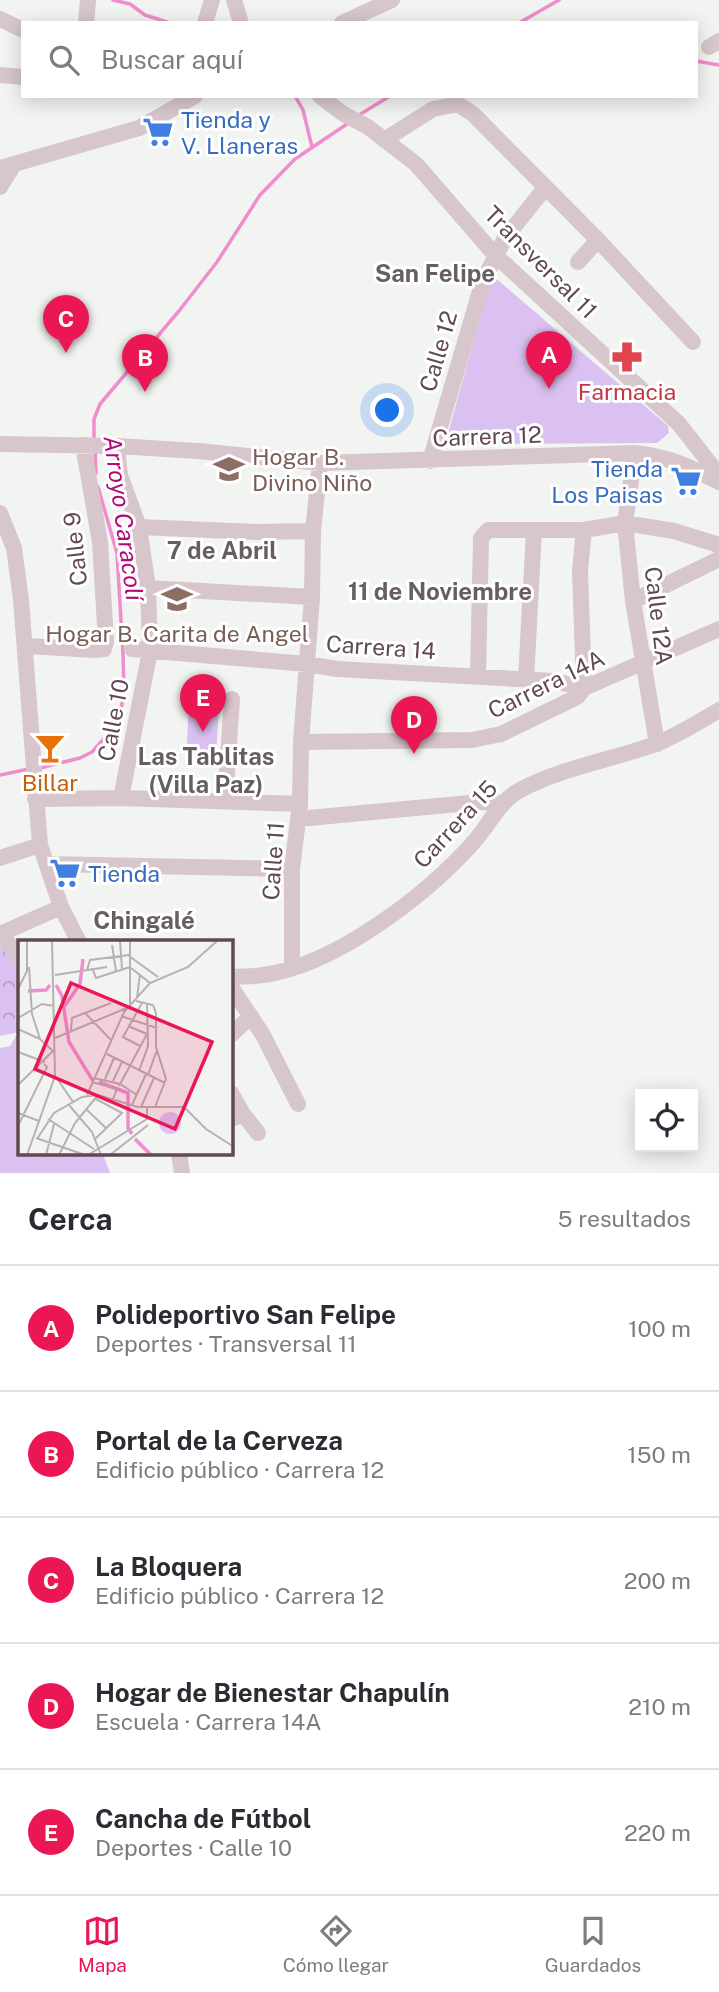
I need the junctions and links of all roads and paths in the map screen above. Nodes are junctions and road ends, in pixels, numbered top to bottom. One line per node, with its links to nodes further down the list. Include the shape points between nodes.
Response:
1 (88, 0): 6 (street)
2 (212, 0): 7 (street)
3 (234, 0): 8 (street)
4 (392, 0): 9 (street)
5 (0, 19): 10 (street)
6 (86, 21)
7 (206, 21)
8 (240, 21)
9 (346, 21)
10 (21, 29)
11 (0, 75): 12 (street)
12 (21, 77)
13 (171, 98): 16 (street)
14 (192, 98): 16 (street)
15 (323, 98): 17 (street, Transversal 11)
16 (164, 116): 18 (street, via 139,128)
17 (384, 140): 20 (street, via 433,109 458,104); 22 (street, Transversal 11, via 416,164)
18 (7, 167): 19 (street)
19 (0, 187)
20 (545, 188): 21 (street); 22 (street, Calle 12)
21 (598, 240): 23 (street); 24 (street)
22 (495, 255): 27 (street, Transversal 11, via 680,424); 29 (street, Calle 12, via 483,281)
23 (578, 262)
24 (693, 342)
25 (0, 444): 26 (street, Carrera 12)
26 (99, 445): 30 (street, Carrera 12); 36 (street, Calle 10, via 120,475); 46 (street, Calle 9, via 104,649)
27 (698, 446): 31 (street); 32 (street, Transversal 11)
28 (635, 453): 29 (street, Carrera 12); 31 (street, Carrera 12); 35 (street, Calle 12A)
29 (430, 461): 30 (street, Carrera 12)
30 (320, 463): 38 (street, Calle 11)
31 (687, 464): 33 (street, Carrera 12)
32 (719, 475)
33 (719, 482)
34 (2, 521): 46 (street, via 14,548)
35 (625, 523): 37 (street); 40 (street); 44 (street, Calle 12A)
36 (139, 527): 38 (street); 42 (street, Calle 10)
37 (584, 530): 39 (street); 53 (street, via 580,571)
38 (313, 531): 43 (street, Calle 11)
39 (534, 531): 51 (street, via 488,530 481,538); 52 (street)
40 (719, 545)
41 (719, 559): 44 (street)
42 (148, 588): 43 (street); 48 (street, Calle 10)
43 (312, 597): 50 (street, Calle 11)
44 (633, 601): 49 (street, Calle 12A)
45 (719, 629): 49 (street, Carrera 14A)
46 (26, 646): 59 (street)
47 (132, 649): 48 (street, Carrera 14)
48 (150, 651): 50 (street, Carrera 14); 58 (street, Calle 10)
49 (641, 663): 53 (street, Carrera 14A); 57 (street, Calle 12A)
50 (307, 664): 51 (street, Carrera 14); 56 (street, Calle 11)
51 (478, 676): 52 (street, Carrera 14)
52 (526, 679): 53 (street, Carrera 14)
53 (584, 688): 56 (street, Carrera 14A, via 577,697 501,734 472,740)
54 (232, 699): 60 (street)
55 (719, 710): 57 (street, Carrera 15)
56 (301, 742): 62 (street, Calle 11)
57 (657, 744): 61 (street, Carrera 15, via 547,778)
58 (121, 798): 59 (street); 60 (street)
59 (35, 799): 63 (street)
60 (225, 801): 62 (street)
61 (501, 803): 62 (street); 71 (street, Carrera 15, via 473,843 425,889 324,956)
62 (299, 811): 66 (street, Calle 11)
63 (40, 845): 64 (street); 65 (street)
64 (0, 858)
65 (47, 864): 66 (street); 67 (street)
66 (292, 869): 71 (street, Calle 11)
67 (61, 907): 68 (street); 69 (street)
68 (1, 934): 70 (street)
69 (78, 940)
70 (18, 956)
71 (292, 968): 72 (street, Carrera 15)
72 (233, 977)
73 (233, 990): 74 (street)
74 (251, 1016): 75 (street); 76 (street)
75 (233, 1033)
76 (298, 1104)
77 (237, 1117): 78 (street)
78 (258, 1133)

